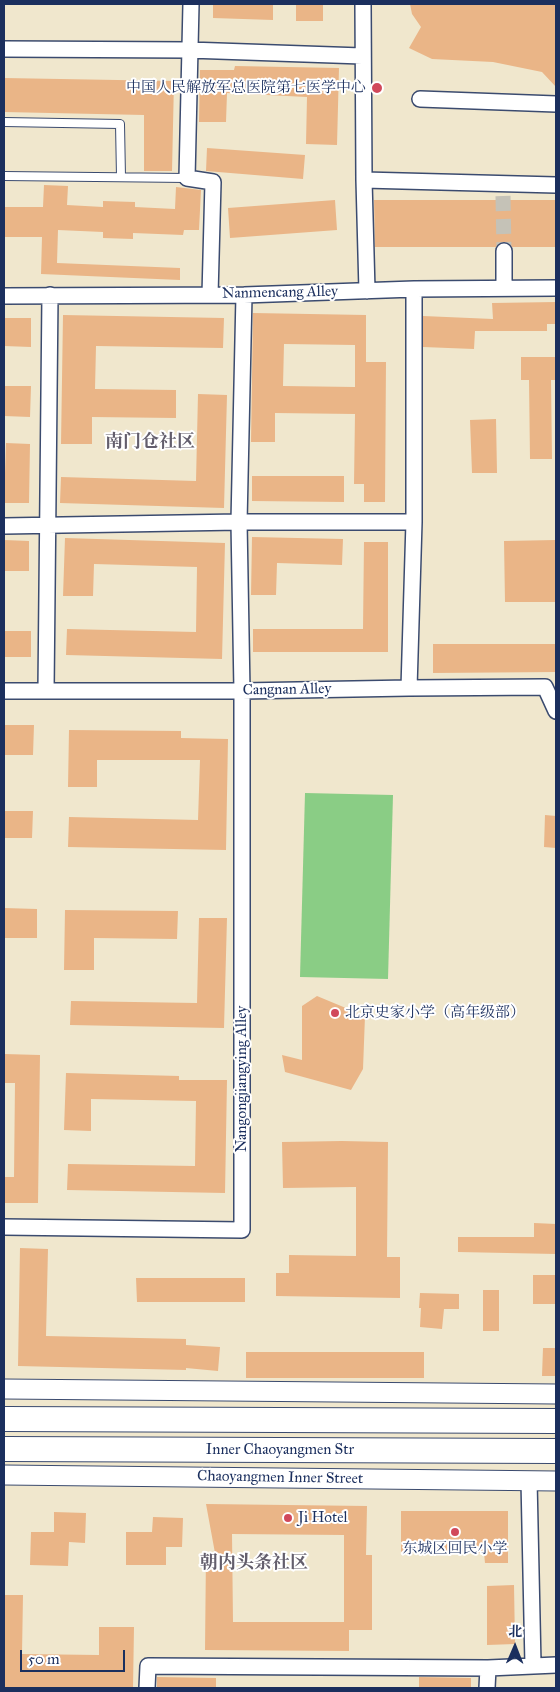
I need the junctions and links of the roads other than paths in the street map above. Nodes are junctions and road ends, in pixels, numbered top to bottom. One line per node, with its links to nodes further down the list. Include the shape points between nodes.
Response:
1 (191, 4): 4 (street)
2 (363, 4): 5 (street)
3 (4, 49): 4 (street)
4 (189, 50): 5 (street); 11 (street)
5 (362, 56): 12 (street)
6 (420, 98): 7 (street)
7 (556, 104)
8 (4, 122): 10 (lane, via 120,124)
9 (4, 176): 10 (lane)
10 (121, 177): 11 (lane)
11 (187, 178): 21 (street, via 213,182)
12 (364, 180): 13 (street, via 503,190); 18 (street)
13 (556, 185)
14 (504, 252): 15 (street)
15 (504, 288): 16 (street, Nanmencang Alley); 17 (street, Nanmencang Alley)
16 (556, 288)
17 (414, 289): 18 (street, Nanmencang Alley); 24 (street)
18 (367, 291): 19 (street, Nanmencang Alley)
19 (244, 294): 21 (street, Nanmencang Alley); 23 (street)
20 (50, 295): 21 (street, Nanmencang Alley); 22 (street, Nanmencang Alley); 25 (street)
21 (210, 295)
22 (4, 296)
23 (239, 522): 24 (street); 25 (street); 30 (street)
24 (414, 522): 27 (street)
25 (48, 525): 26 (street); 28 (street)
26 (4, 526)
27 (409, 688): 30 (street, Cangnan Alley); 31 (street, Cangnan Alley, via 544,687)
28 (46, 690): 29 (street, Cangnan Alley); 30 (street, Cangnan Alley)
29 (4, 691)
30 (242, 691): 32 (street, Nangongjiangying Alley, via 242,1230)
31 (556, 711)
32 (4, 1227)
33 (4, 1389): 34 (street)
34 (556, 1394)
35 (4, 1419): 36 (main road, Inner Chaoyangmen Str)
36 (556, 1421)
37 (4, 1449): 38 (main road, Inner Chaoyangmen Str)
38 (556, 1451)
39 (4, 1475): 40 (street, Chaoyangmen Inner Street)
40 (529, 1480): 41 (street, Chaoyangmen Inner Street); 42 (street)
41 (556, 1481)
42 (532, 1664): 43 (street); 44 (street)
43 (556, 1665)
44 (488, 1668): 45 (street, via 148,1666); 46 (street)
45 (147, 1688)
46 (487, 1688)

